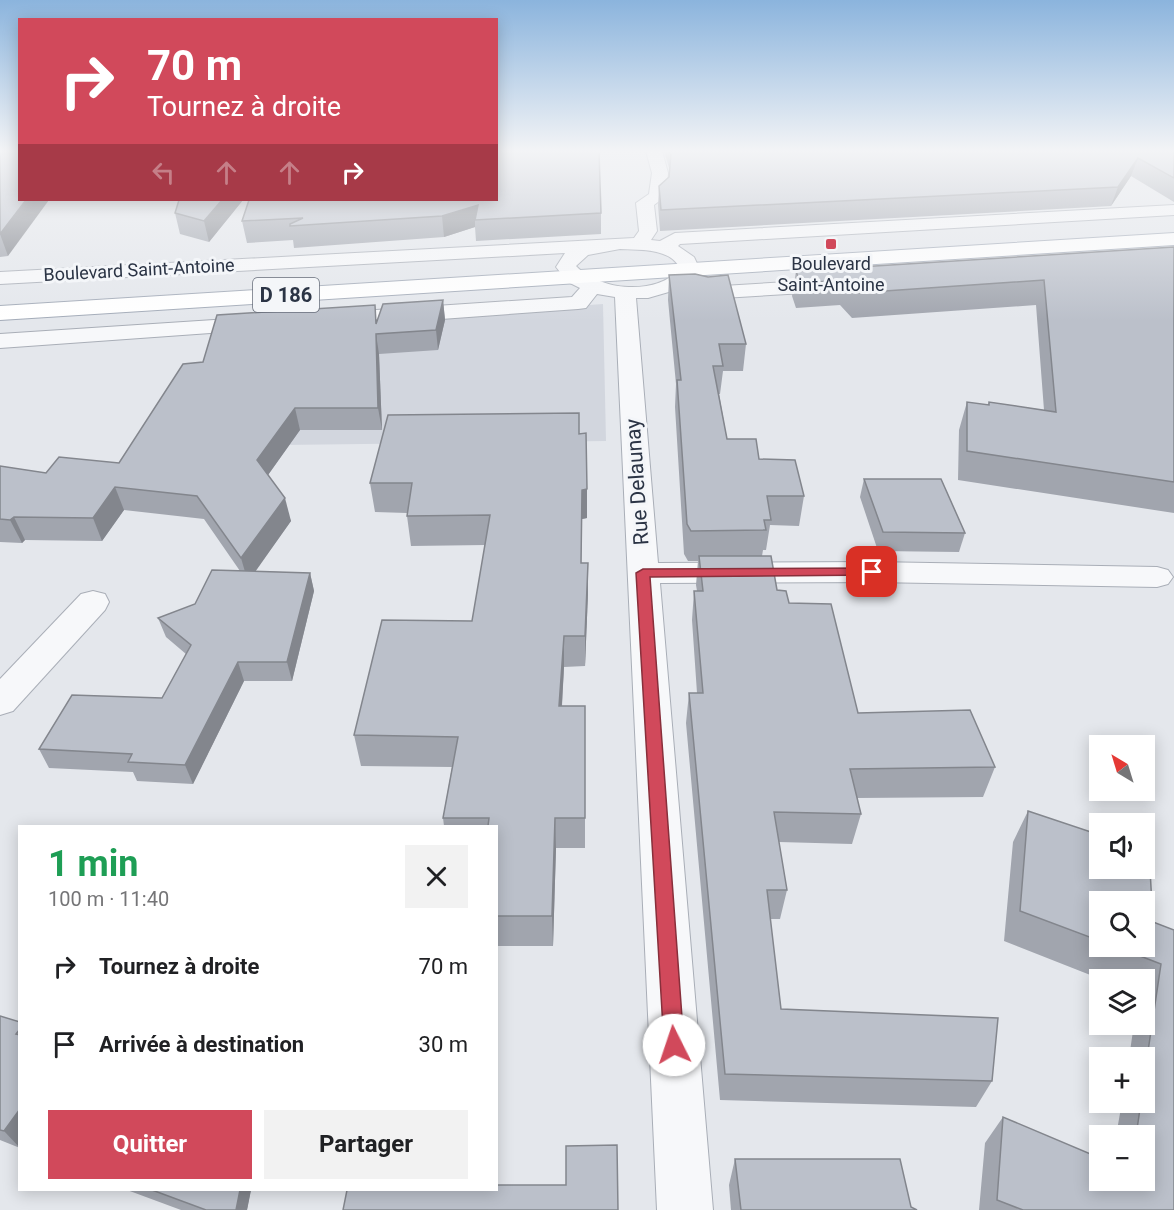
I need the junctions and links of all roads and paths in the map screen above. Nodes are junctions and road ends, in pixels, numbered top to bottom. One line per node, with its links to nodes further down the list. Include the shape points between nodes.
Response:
1 (645, 207): 7 (street, via 648,231)
2 (669, 207): 4 (street)
3 (1174, 210): 4 (street, Boulevard Saint-Antoine)
4 (670, 230): 7 (street, Boulevard Saint-Antoine); 9 (street, Boulevard Saint-Antoine)
5 (1174, 230): 9 (main road, Boulevard Saint-Antoine / D 186)
6 (1174, 239): 9 (main road, Boulevard Saint-Antoine / D 186)
7 (639, 244): 8 (street, Boulevard Saint-Antoine)
8 (602, 245): 10 (street, Boulevard Saint-Antoine, via 570,258); 11 (street, Boulevard Saint-Antoine)
9 (688, 265): 10 (main road, Boulevard Saint-Antoine / D 186); 13 (street, Boulevard Saint-Antoine, via 687,276)
10 (569, 272): 14 (street, Boulevard Saint-Antoine); 15 (main road, Boulevard Saint-Antoine / D 186); 16 (main road, Boulevard Saint-Antoine / D 186)
11 (0, 278)
12 (858, 283): 13 (street, Boulevard Saint-Antoine, via 706,293)
13 (673, 285): 14 (street, Boulevard Saint-Antoine, via 651,291)
14 (608, 290): 17 (street, via 578,303); 20 (street, Rue Delaunay)
15 (0, 302)
16 (0, 313)
17 (309, 321)
18 (285, 323): 19 (street)
19 (0, 341)
20 (643, 573): 21 (street); 24 (street, Rue Delaunay)
21 (1157, 577)
22 (93, 602): 23 (street)
23 (0, 702)
24 (685, 1210)

